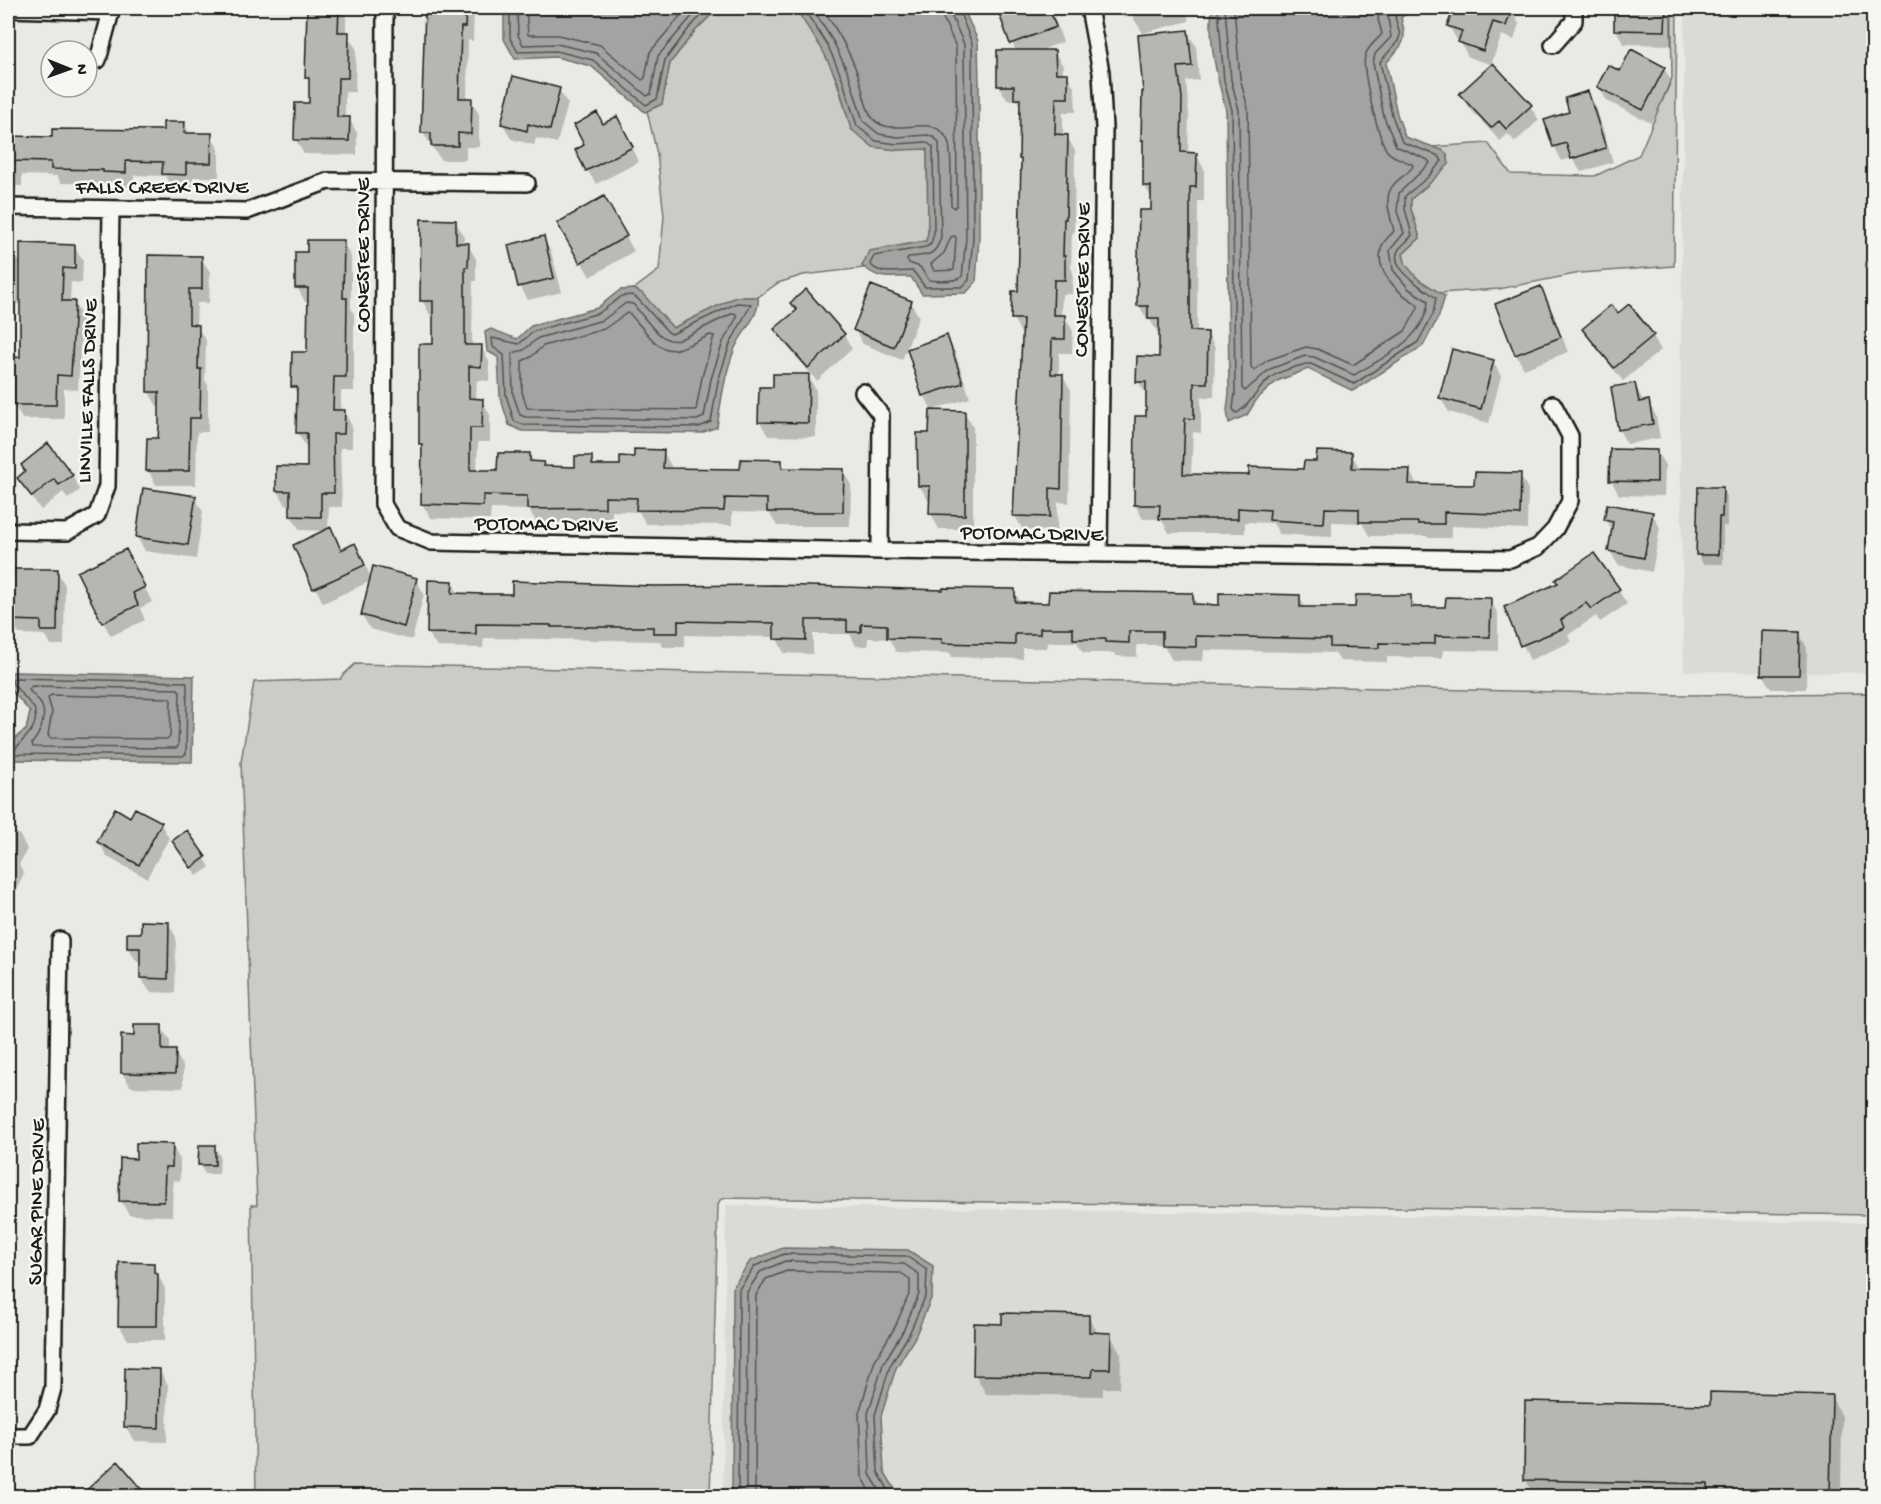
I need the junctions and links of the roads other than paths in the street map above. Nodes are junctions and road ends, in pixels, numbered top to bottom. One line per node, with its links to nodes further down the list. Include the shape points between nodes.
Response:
1 (385, 8): 8 (street, CONESTEE DRIVE)
2 (1089, 8): 17 (street, CONESTEE DRIVE, via 1101,72 1104,128)
3 (1574, 8): 6 (street, via 1574,21)
4 (8, 9): 5 (street)
5 (111, 10): 7 (street)
6 (1553, 45)
7 (99, 56)
8 (383, 180): 9 (street, FALLS CREEK DRIVE); 11 (street, FALLS CREEK DRIVE, via 328,180 247,211); 14 (street, CONESTEE DRIVE)
9 (527, 183)
10 (8, 207): 11 (street, FALLS CREEK DRIVE)
11 (111, 209): 15 (street, LINVILLE FALLS DRIVE, via 107,486 97,515 67,532)
12 (863, 392): 16 (street, via 881,415)
13 (1553, 404): 17 (street, POTOMAC DRIVE, via 1570,436 1570,501 1556,529 1539,547 1510,559)
14 (383, 504): 16 (street, POTOMAC DRIVE, via 397,528 432,542)
15 (8, 531)
16 (880, 551): 17 (street, POTOMAC DRIVE)
17 (1099, 554)
18 (60, 940): 19 (street, SUGAR PINE DRIVE, via 53,1388 47,1410 30,1436)
19 (8, 1436)

